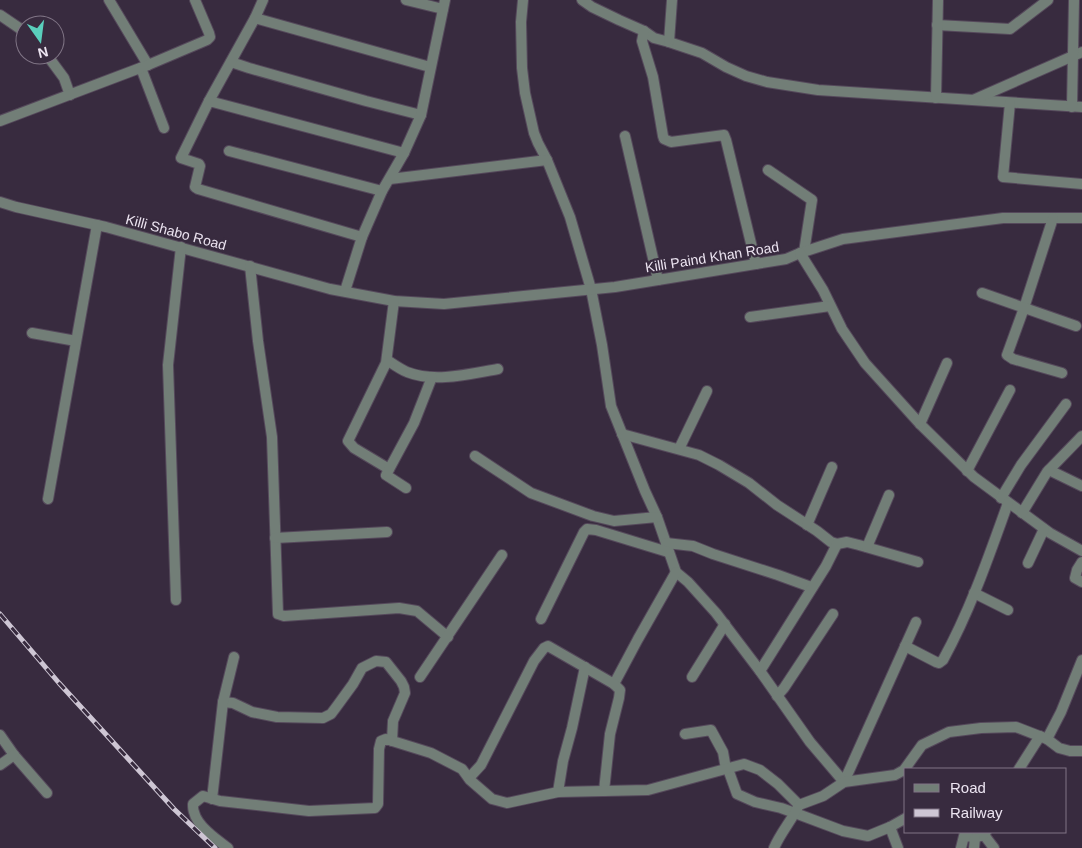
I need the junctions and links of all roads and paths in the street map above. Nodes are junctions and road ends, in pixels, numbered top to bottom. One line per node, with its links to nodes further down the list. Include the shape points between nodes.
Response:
1 (109, 0): 21 (street)
2 (195, 0): 21 (street, via 210,33 208,40)
3 (263, 0): 13 (street)
4 (406, 0): 11 (street)
5 (523, 0): 36 (street, via 525,93 534,132)
6 (582, 0): 16 (street)
7 (672, 0): 17 (street)
8 (938, 0): 15 (street)
9 (1048, 0): 15 (street, via 1010,29)
10 (1074, 0): 18 (street)
11 (444, 5): 22 (street)
12 (0, 15): 14 (street)
13 (255, 18): 19 (street); 22 (street)
14 (15, 25)
15 (938, 25): 25 (street)
16 (644, 31): 17 (street); 48 (street, via 642,41 653,77 664,139 671,142 724,135)
17 (669, 42): 25 (street, via 767,82 818,90)
18 (1078, 54): 23 (street); 26 (street)
19 (231, 62): 27 (street); 30 (street)
20 (54, 65): 24 (street, via 64,78)
21 (145, 67): 24 (street); 32 (street)
22 (430, 68): 30 (street)
23 (1077, 89): 29 (street)
24 (70, 95): 31 (street)
25 (936, 98): 26 (street)
26 (972, 100): 28 (street)
27 (209, 101): 35 (street); 45 (street, via 181,158 200,166 195,187)
28 (1010, 103): 29 (street); 39 (street, via 1003,178)
29 (1077, 107)
30 (421, 115): 35 (street)
31 (0, 121)
32 (164, 128)
33 (625, 136): 50 (street)
34 (229, 151): 40 (street)
35 (404, 153): 38 (street)
36 (548, 160): 38 (street); 51 (street, via 570,217)
37 (768, 170): 47 (street, via 812,200)
38 (390, 179): 40 (street)
39 (1082, 184)
40 (382, 191): 45 (street)
41 (0, 202): 44 (street, Killi Shabo Road)
42 (1053, 218): 43 (street, Killi Paind Khan Road); 47 (street, Killi Paind Khan Road, via 1003,218 843,239); 56 (street)
43 (1082, 218)
44 (97, 225): 46 (street, Killi Shabo Road); 60 (street)
45 (362, 237): 52 (street)
46 (181, 247): 49 (street, Killi Shabo Road); 101 (street, via 168,366)
47 (802, 252): 48 (street, Killi Paind Khan Road, via 786,259); 55 (street)
48 (756, 264): 50 (street, Killi Paind Khan Road)
49 (250, 266): 52 (street, Killi Shabo Road); 88 (street, via 272,436)
50 (658, 280): 51 (street, Killi Paind Khan Road)
51 (591, 289): 54 (street, Killi Paind Khan Road, via 444,304); 70 (street, via 611,406)
52 (345, 292): 54 (street, Killi Paind Khan Road)
53 (982, 293): 56 (street)
54 (394, 301): 61 (street)
55 (830, 306): 57 (street); 69 (street, via 865,363)
56 (1024, 308): 58 (street); 64 (street, via 1007,355)
57 (750, 317)
58 (1076, 326)
59 (32, 333): 60 (street)
60 (76, 341): 81 (street)
61 (387, 360): 65 (street, via 408,372); 75 (street, via 348,441)
62 (947, 363): 69 (street)
63 (498, 369): 65 (street)
64 (1062, 373)
65 (432, 377): 75 (street, via 414,423)
66 (1010, 390): 77 (street)
67 (707, 391): 72 (street)
68 (1066, 404): 82 (street, via 1022,465)
69 (920, 424): 77 (street)
70 (622, 434): 72 (street); 84 (street)
71 (1082, 436): 76 (street)
72 (679, 449): 85 (street, via 719,465)
73 (475, 456): 84 (street, via 531,494 592,516 614,521)
74 (832, 467): 85 (street)
75 (389, 469): 79 (street, via 386,475)
76 (1050, 470): 78 (street); 83 (street)
77 (968, 471): 82 (street)
78 (1082, 486)
79 (406, 488)
80 (889, 495): 91 (street)
81 (48, 499)
82 (1005, 500): 83 (street); 100 (street)
83 (1022, 513): 86 (street)
84 (657, 518): 90 (street)
85 (807, 525): 89 (street)
86 (1044, 529): 92 (street); 96 (street)
87 (387, 532): 88 (street)
88 (275, 538): 107 (street, via 278,614 399,608 417,611)
89 (837, 544): 91 (street, via 847,542); 99 (street)
90 (667, 547): 97 (street); 99 (street, via 693,546); 104 (street, via 587,529)
91 (867, 547): 94 (street)
92 (1082, 551)
93 (502, 556): 107 (street)
94 (918, 562)
95 (1082, 562): 98 (street, via 1075,578)
96 (1028, 563)
97 (676, 572): 106 (street); 115 (street)
98 (1082, 582)
99 (811, 587): 112 (street)
100 (974, 593): 102 (street); 108 (street, via 956,637 942,660 936,662)
101 (176, 600)
102 (1008, 610)
103 (833, 614): 116 (street)
104 (541, 619)
105 (916, 622): 108 (street)
106 (725, 624): 112 (street); 114 (street)
107 (448, 637): 113 (street)
108 (905, 646): 130 (street)
109 (234, 657): 117 (street)
110 (1082, 660): 120 (street, via 1061,712)
111 (585, 667): 115 (street); 129 (street, via 548,646 544,648 534,661 481,765); 132 (street)
112 (760, 671): 116 (street)
113 (420, 677)
114 (692, 677)
115 (614, 684): 131 (street, via 620,690 610,734)
116 (777, 696): 130 (street)
117 (223, 702): 121 (street, via 277,718 323,718 331,714 362,668 376,661 386,662 401,681 405,693 393,721); 134 (street)
118 (0, 734): 123 (street)
119 (685, 734): 127 (street, via 711,730 723,752)
120 (1044, 737): 122 (street, via 1058,748); 125 (street, via 1016,727 950,732 922,745); 126 (street)
121 (392, 741): 129 (street, via 431,753 462,769); 134 (street, via 381,741 378,804 375,808 309,812)
122 (1082, 751)
123 (14, 755): 124 (street); 133 (street)
124 (0, 765)
125 (905, 768)
126 (1021, 768)
127 (727, 769): 131 (street, via 648,790); 135 (street, via 744,764 760,770 778,784); 135 (street, via 736,794 755,802)
128 (904, 770): 130 (street, via 896,775)
129 (469, 778): 132 (street, via 492,799 507,803)
130 (844, 782): 135 (street)
131 (604, 791): 132 (street)
132 (558, 792)
133 (47, 793)
134 (212, 799): 139 (street, via 203,796 193,804 194,814 213,838)
135 (797, 809): 137 (street, via 843,831 868,836); 140 (street)
136 (904, 819): 137 (street)
137 (890, 827): 141 (street)
138 (980, 838): 142 (street, via 964,836); 143 (street)
139 (228, 848)
140 (774, 848)
141 (898, 848)
142 (960, 848)
143 (994, 848)

